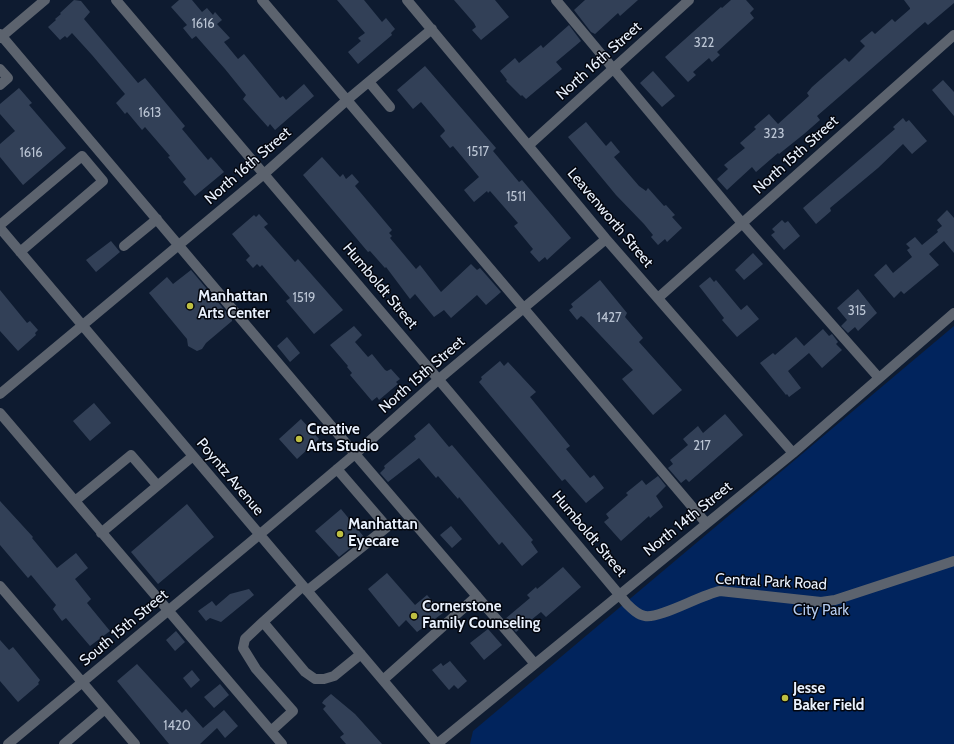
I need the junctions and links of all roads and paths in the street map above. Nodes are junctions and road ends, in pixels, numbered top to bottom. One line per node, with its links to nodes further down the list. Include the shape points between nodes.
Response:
1 (45, 0): 9 (street)
2 (116, 0): 17 (street, Humboldt Street)
3 (262, 0): 14 (street)
4 (407, 0): 7 (street, Leavenworth Street)
5 (556, 0): 10 (street)
6 (688, 0): 10 (street, North 16th Street)
7 (432, 30): 12 (street, North 16th Street); 16 (street, Leavenworth Street)
8 (954, 35): 19 (street, North 15th Street)
9 (1, 36): 18 (street)
10 (614, 68): 16 (street, North 16th Street); 19 (street)
11 (0, 69): 13 (street, via 8,78)
12 (369, 82): 14 (street, North 16th Street); 15 (street)
13 (0, 84)
14 (348, 100): 17 (street, North 16th Street); 27 (street)
15 (390, 106)
16 (530, 144): 22 (street, Leavenworth Street)
17 (264, 174): 23 (street, North 16th Street); 31 (street, Humboldt Street)
18 (157, 219): 23 (street); 24 (street)
19 (742, 223): 26 (street, North 15th Street); 30 (street)
20 (0, 225): 25 (street, via 82,156 103,181)
21 (0, 228): 25 (street, Poyntz Avenue)
22 (606, 239): 26 (street, Leavenworth Street); 27 (street, North 15th Street)
23 (179, 245): 29 (street, North 16th Street); 35 (street)
24 (124, 246)
25 (20, 252): 29 (street, Poyntz Avenue)
26 (658, 298): 34 (street, Leavenworth Street)
27 (523, 309): 31 (street, North 15th Street); 40 (street)
28 (954, 313): 30 (street, North 14th Street)
29 (83, 325): 32 (street, North 16th Street); 36 (street, Poyntz Avenue)
30 (879, 378): 34 (street, North 14th Street)
31 (439, 379): 35 (street, North 15th Street); 46 (street, Humboldt Street)
32 (0, 394)
33 (0, 413): 39 (street)
34 (793, 453): 40 (street, North 14th Street)
35 (355, 454): 37 (street, North 15th Street); 47 (street)
36 (193, 456): 38 (street); 42 (street, Poyntz Avenue)
37 (337, 469): 42 (street, North 15th Street); 45 (street, via 386,527)
38 (157, 485): 39 (street, via 131,455); 41 (street)
39 (75, 502): 41 (street)
40 (706, 523): 46 (street, North 14th Street)
41 (101, 532): 48 (street)
42 (260, 535): 45 (street, Poyntz Avenue); 48 (street, South 15th Street)
43 (954, 561): 46 (street, Central Park Road, via 850,596 821,602 720,591 708,593 652,616 640,615)
44 (0, 586): 53 (street)
45 (305, 589): 49 (street); 50 (street, Poyntz Avenue)
46 (619, 593): 51 (street, North 14th Street)
47 (477, 596): 51 (street); 52 (street)
48 (168, 611): 53 (street, South 15th Street); 55 (street)
49 (263, 622): 50 (street, via 305,672 315,679 334,676); 55 (street, via 245,639 243,648 256,669 293,711)
50 (361, 654): 52 (street, Poyntz Avenue)
51 (536, 664): 60 (street, North 14th Street)
52 (383, 680): 60 (street, Poyntz Avenue)
53 (83, 683): 54 (street); 56 (street, South 15th Street)
54 (105, 709): 57 (street); 58 (street)
55 (271, 731): 59 (street)
56 (8, 744)
57 (64, 744)
58 (135, 744)
59 (282, 744)
60 (437, 744)

